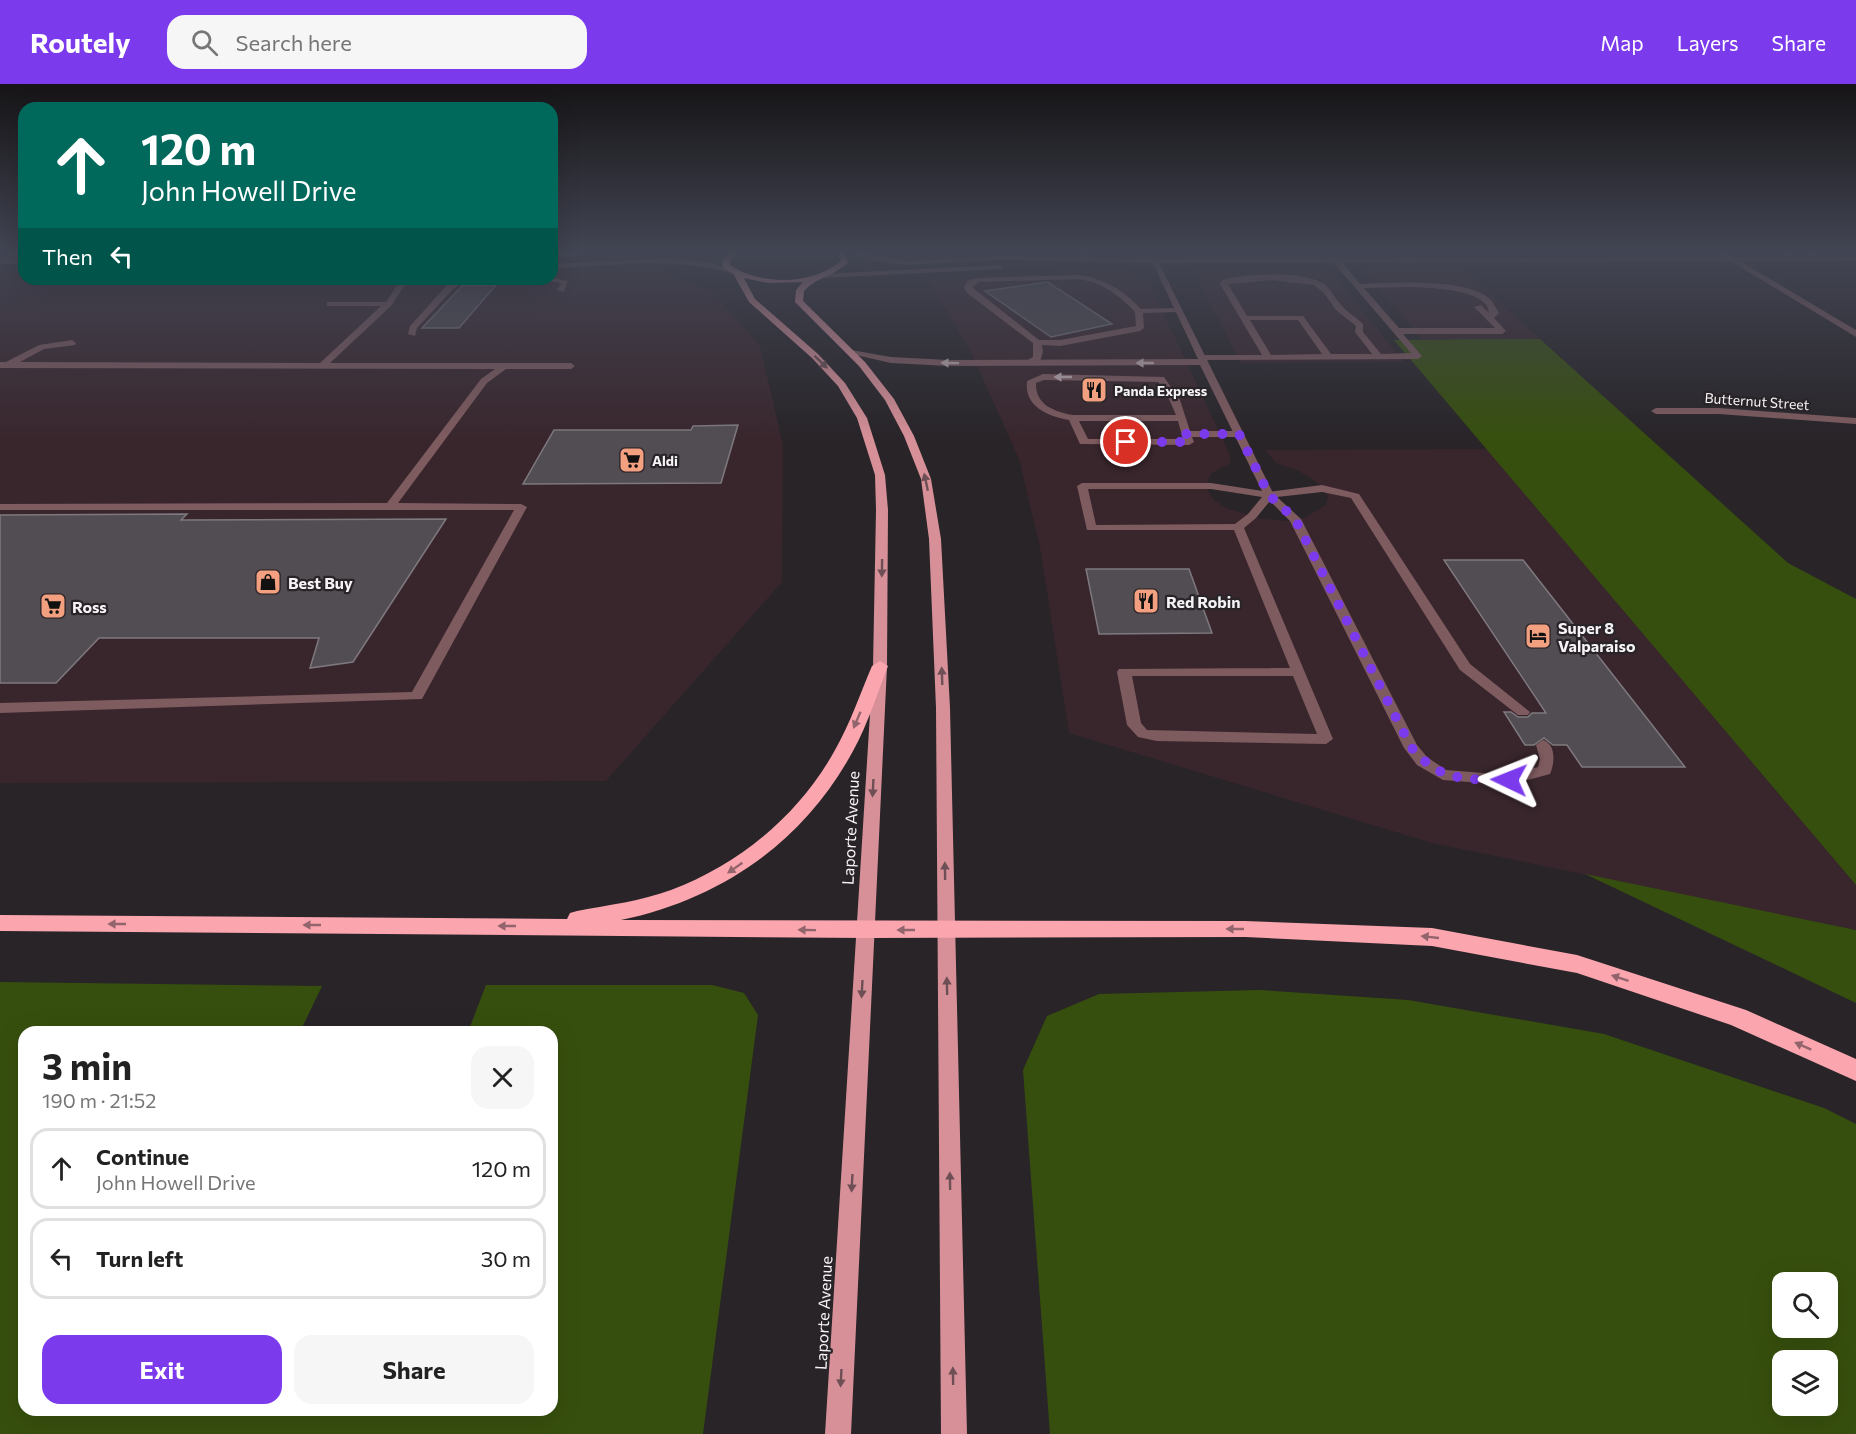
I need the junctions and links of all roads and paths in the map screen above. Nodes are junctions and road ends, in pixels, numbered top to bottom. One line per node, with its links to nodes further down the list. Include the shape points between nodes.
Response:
1 (377, 314): 28 (street)
2 (426, 314): 17 (street)
3 (767, 314): 41 (main road, Laporte Avenue, one-way to 41, via 829,370 862,418 880,475)
4 (811, 314): 21 (main road)
5 (1000, 314): 19 (street)
6 (1139, 314): 19 (street, via 1140,328 1060,343)
7 (1180, 314): 25 (street)
8 (1242, 314): 14 (street)
9 (1340, 314): 23 (street)
10 (1383, 314): 16 (street)
11 (1484, 314): 15 (street)
12 (1494, 314): 15 (street)
13 (1823, 314): 18 (street)
14 (1244, 318): 22 (street, via 1300,318); 24 (street)
15 (1488, 318): 16 (street, via 1502,331)
16 (1397, 331): 23 (street, via 1418,356)
17 (412, 334)
18 (1856, 334)
19 (1037, 342): 26 (street, via 1038,359)
20 (72, 344): 27 (street, via 42,346)
21 (851, 353): 26 (street, one-way to 21, via 918,363); 49 (main road, one-way to 21, via 940,610 926,479 889,399)
22 (1328, 356): 23 (street); 24 (street)
23 (1378, 356)
24 (1268, 357): 25 (street)
25 (1203, 360): 26 (street, one-way to 26); 36 (street)
26 (1026, 363)
27 (4, 365): 28 (street)
28 (323, 365): 29 (street)
29 (504, 366): 30 (street); 38 (street, via 484,381)
30 (571, 366)
31 (1656, 411): 34 (street, Butternut Street, via 1719,411)
32 (1073, 418): 33 (street); 33 (street, one-way to 32, via 1168,384 1161,379 1043,377 1032,381 1030,387 1040,407); 35 (street, via 1084,442 1189,442)
33 (1181, 418): 35 (street)
34 (1856, 421)
35 (1186, 434): 36 (street)
36 (1239, 434): 37 (street)
37 (1269, 495): 40 (street); 40 (street, via 1211,486 1082,486 1091,528); 44 (street, via 1314,487 1335,488 1355,496 1465,668); 45 (street, via 1295,519 1411,747 1422,761 1443,775 1509,780 1545,770 1547,759)
38 (390, 506): 39 (street); 43 (street, via 521,507 417,696)
39 (0, 507)
40 (1239, 527): 42 (street)
41 (880, 666): 47 (highway, one-way to 47, via 844,749 816,796 776,840 718,879 646,906); 48 (main road, Laporte Avenue, one-way to 48)
42 (1298, 672): 42 (street, via 1326,739 1143,734 1134,724 1124,672)
43 (0, 708)
44 (1522, 712)
45 (1542, 745)
46 (0, 923): 47 (highway, one-way to 46)
47 (538, 926): 48 (highway, one-way to 47)
48 (866, 930): 49 (highway, one-way to 48); 51 (main road, Laporte Avenue, one-way to 51)
49 (946, 930): 50 (highway, one-way to 49, via 1738,1017 1577,964 1432,937 1245,929); 52 (main road, one-way to 49)
50 (1856, 1070)
51 (838, 1434)
52 (954, 1434)

